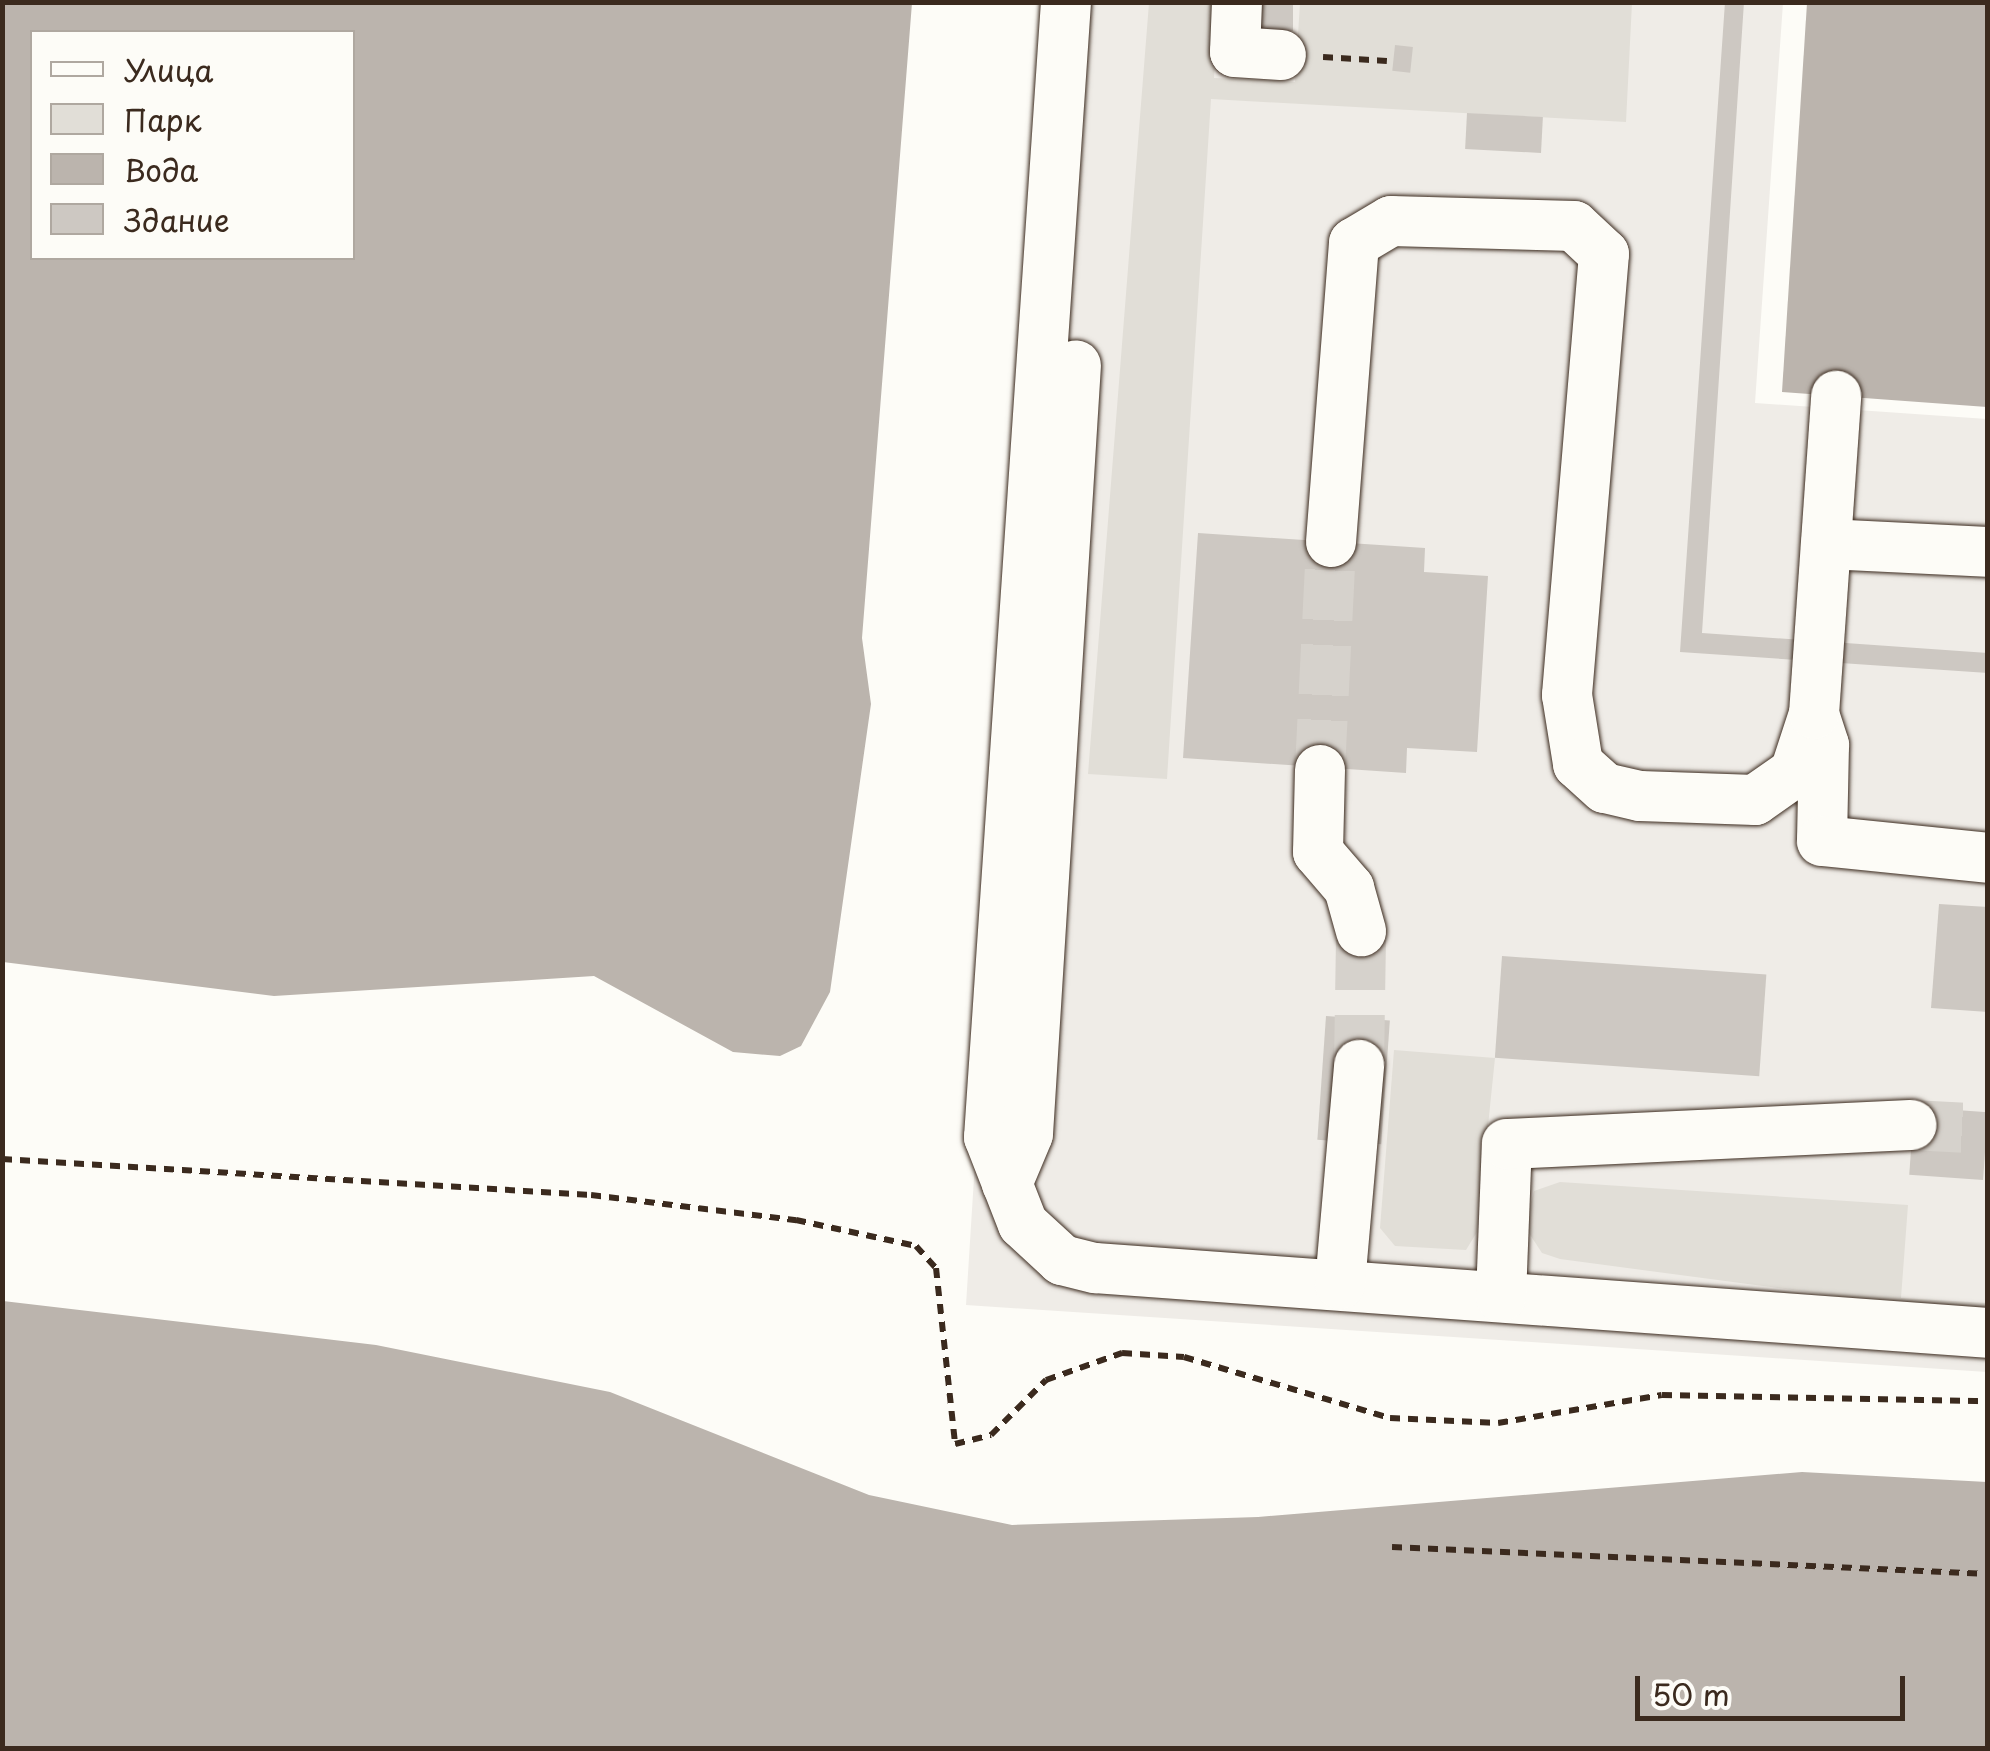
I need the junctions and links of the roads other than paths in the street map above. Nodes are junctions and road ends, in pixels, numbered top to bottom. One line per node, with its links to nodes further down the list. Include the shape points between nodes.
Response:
1 (1066, 2): 15 (lane, via 989,1137)
2 (1098, 2): 15 (lane, via 1028,1134)
3 (1237, 2): 4 (lane, via 1234,52)
4 (1282, 55)
5 (1836, 396): 7 (lane)
6 (1331, 542): 9 (lane, via 1354,243 1391,220 1574,226 1604,254 1567,695 1578,764 1605,788 1640,796 1756,800 1795,772)
7 (1826, 544): 8 (lane); 9 (lane)
8 (1988, 552)
9 (1814, 714): 11 (lane, via 1824,745 1822,841)
10 (1320, 770): 12 (lane, via 1318,852 1348,888)
11 (1988, 858)
12 (1361, 932)
13 (1358, 1065): 16 (lane)
14 (1912, 1125): 17 (lane, via 1507,1144)
15 (1007, 1184): 16 (lane, via 1023,1224 1062,1260)
16 (1340, 1284): 17 (lane)
17 (1501, 1298): 18 (lane)
18 (1988, 1333)

